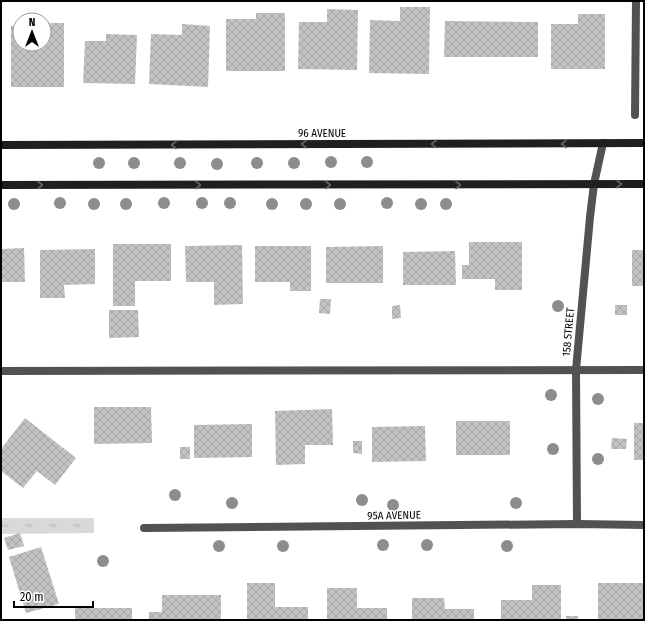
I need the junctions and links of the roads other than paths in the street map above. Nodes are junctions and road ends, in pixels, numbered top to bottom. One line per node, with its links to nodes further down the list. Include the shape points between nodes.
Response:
1 (636, 1): 2 (street)
2 (635, 115)
3 (644, 143): 4 (main road, 96 AVENUE)
4 (603, 144): 5 (main road, 96 AVENUE, one-way to 5); 6 (street, 158 STREET)
5 (1, 147)
6 (594, 184): 7 (main road, one-way to 7); 8 (main road, one-way to 6); 10 (street, 158 STREET)
7 (644, 184)
8 (1, 185)
9 (1, 370): 10 (street)
10 (576, 370): 11 (street); 12 (street, 158 STREET)
11 (644, 370)
12 (576, 524): 13 (street, 95A AVENUE); 14 (street, 95A AVENUE)
13 (644, 525)
14 (144, 528)

